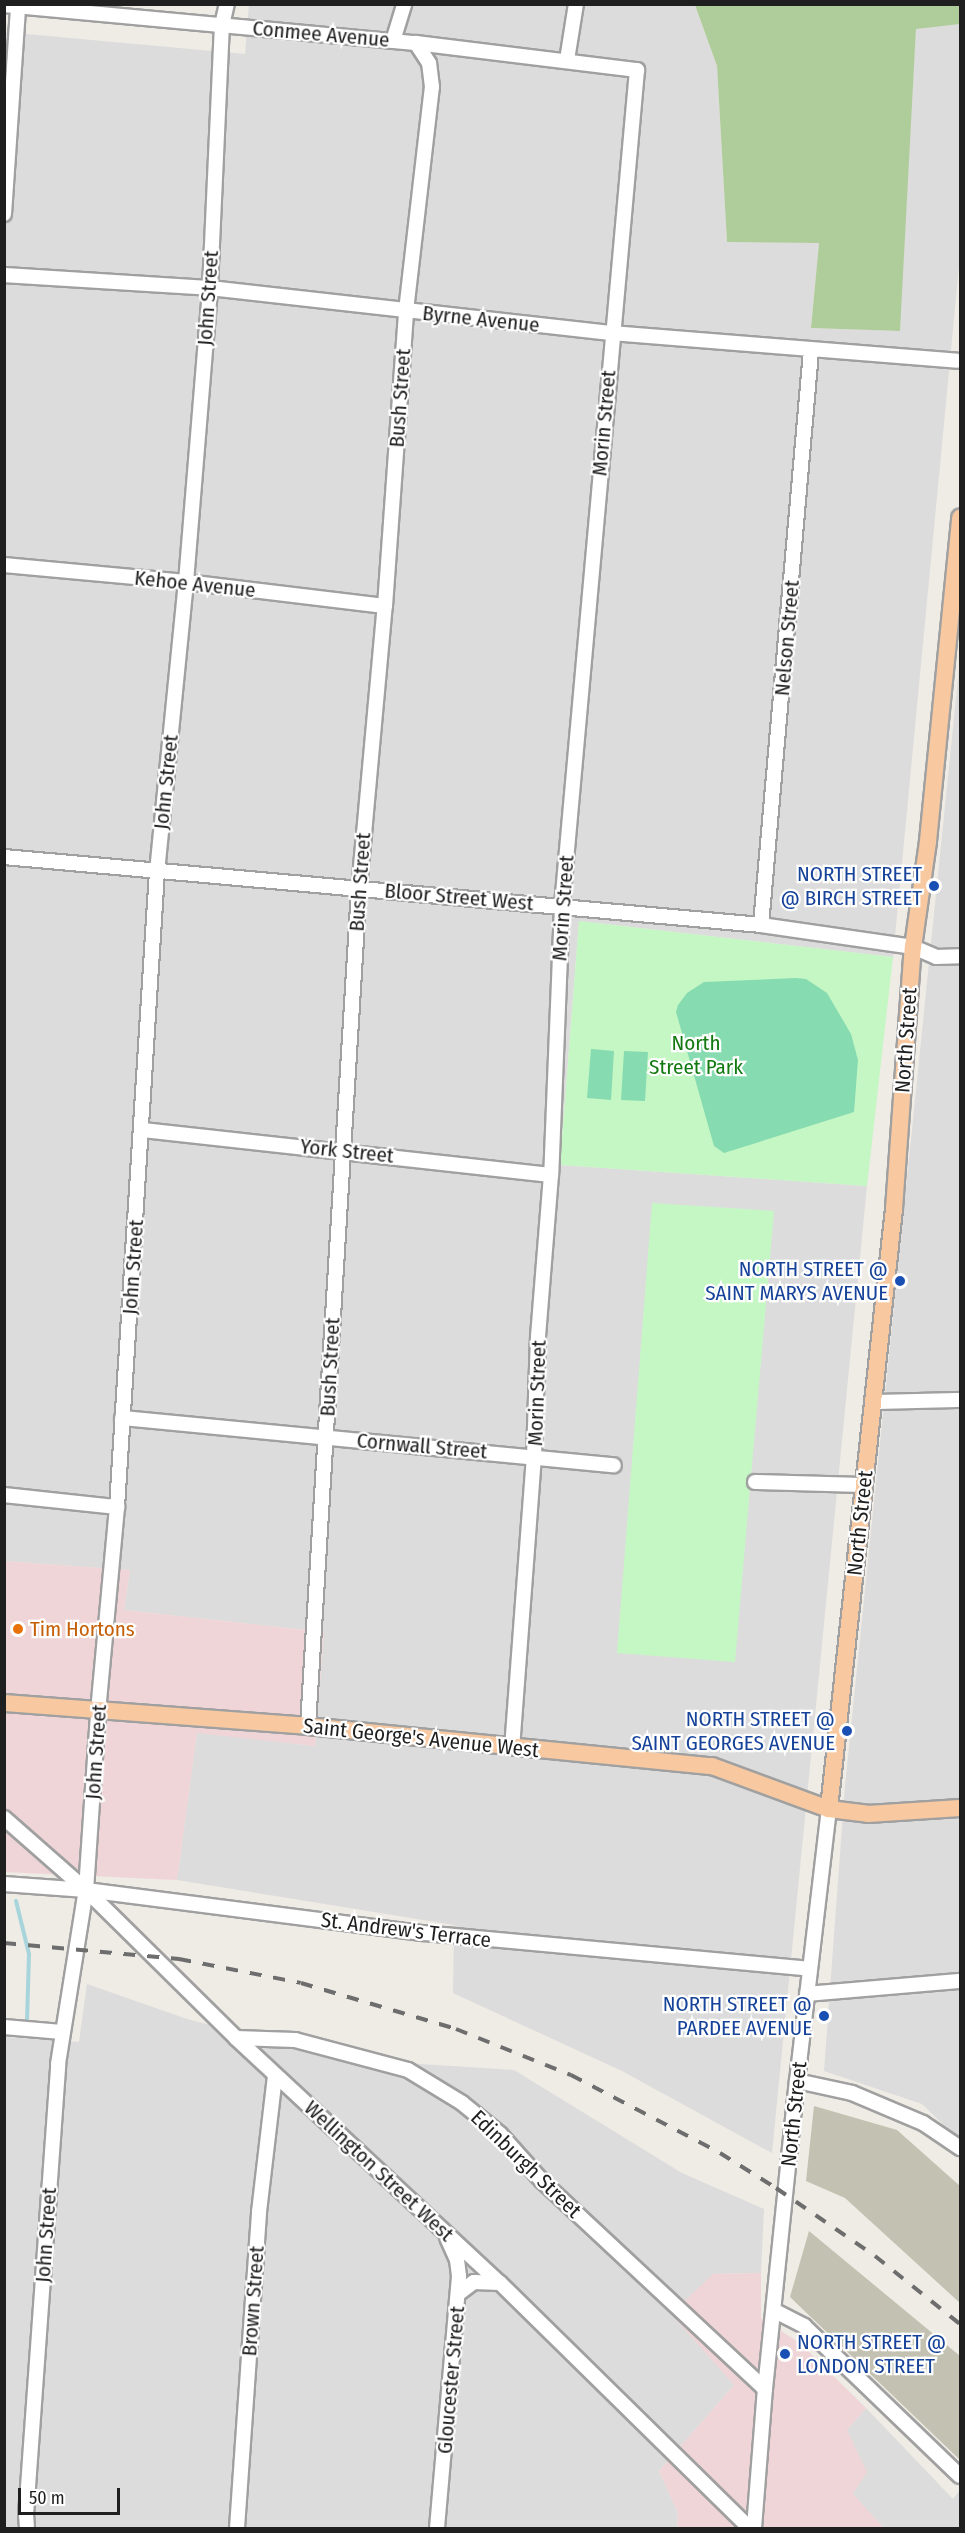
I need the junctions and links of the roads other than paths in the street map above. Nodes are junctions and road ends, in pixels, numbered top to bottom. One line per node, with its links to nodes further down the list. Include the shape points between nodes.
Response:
1 (227, 4): 5 (street, John Street)
2 (404, 4): 6 (street)
3 (576, 4): 8 (street)
4 (11, 5): 5 (street, Conmee Avenue); 10 (street)
5 (222, 25): 6 (street, Conmee Avenue); 12 (street, John Street)
6 (393, 41): 7 (street, Conmee Avenue)
7 (416, 43): 8 (street, Conmee Avenue); 13 (street, Bush Street, via 429,63 432,87)
8 (567, 60): 9 (street, Conmee Avenue)
9 (637, 70): 14 (street, Morin Street)
10 (4, 214)
11 (4, 275): 12 (street, Byrne Avenue)
12 (210, 288): 13 (street, Byrne Avenue); 19 (street, John Street)
13 (406, 311): 14 (street, Byrne Avenue); 20 (street, Bush Street)
14 (612, 333): 15 (street, Byrne Avenue); 24 (street, Morin Street)
15 (811, 351): 16 (street, Byrne Avenue); 25 (street, Nelson Street)
16 (957, 361)
17 (960, 519): 26 (main road, North Street, via 928,841)
18 (4, 565): 19 (street, Kehoe Avenue)
19 (186, 582): 20 (street, Kehoe Avenue); 22 (street, John Street)
20 (386, 606): 23 (street, Bush Street)
21 (4, 857): 22 (street, Bloor Street West)
22 (158, 872): 23 (street, Bloor Street West); 28 (street, John Street)
23 (359, 889): 24 (street, Bloor Street West); 29 (street, Bush Street)
24 (561, 906): 25 (street, Bloor Street West); 30 (street, Morin Street)
25 (761, 925): 26 (street, Bloor Street West)
26 (913, 947): 27 (street, Bloor Street West, via 936,957); 32 (main road, North Street, via 894,1209)
27 (960, 956)
28 (142, 1130): 29 (street, York Street); 33 (street, John Street)
29 (343, 1151): 30 (street, York Street); 34 (street, Bush Street)
30 (551, 1175): 35 (street, Morin Street, via 538,1336)
31 (960, 1400): 32 (street)
32 (873, 1402): 38 (main road, North Street)
33 (122, 1418): 34 (street, Cornwall Street); 40 (street, John Street)
34 (326, 1437): 35 (street, Cornwall Street); 43 (street, Bush Street)
35 (534, 1456): 36 (street, Cornwall Street); 44 (street, Morin Street)
36 (614, 1465)
37 (755, 1482): 38 (street)
38 (864, 1485): 46 (main road, North Street)
39 (4, 1495): 40 (street)
40 (117, 1507): 42 (street, John Street)
41 (4, 1703): 42 (main road, Saint George's Avenue West)
42 (98, 1712): 43 (main road, Saint George's Avenue West); 49 (street, John Street)
43 (308, 1726): 44 (main road, Saint George's Avenue West)
44 (512, 1747): 46 (main road, Saint George's Avenue West, via 712,1766)
45 (960, 1808): 46 (main road, Saint George's Avenue West, via 868,1815)
46 (829, 1809): 52 (street, North Street)
47 (4, 1818): 49 (street, Wellington Street West)
48 (4, 1884): 49 (street, St. Andrew's Terrace)
49 (86, 1890): 50 (street, St. Andrew's Terrace); 51 (street, Wellington Street West); 56 (street, John Street)
50 (126, 1895): 51 (street, via 120,1908); 52 (street, St. Andrew's Terrace, via 424,1934)
51 (124, 1928): 57 (street, Wellington Street West)
52 (809, 1968): 54 (street, North Street)
53 (960, 1981): 54 (street)
54 (807, 1994): 59 (street, North Street)
55 (4, 2027): 56 (street)
56 (62, 2032): 67 (street, John Street)
57 (236, 2038): 58 (street, Wellington Street West); 65 (street, Edinburgh Street, via 295,2040 408,2070 462,2103 500,2134 542,2181)
58 (275, 2075): 61 (street, Wellington Street West); 68 (street, Brown Street, via 259,2212)
59 (797, 2080): 60 (street, via 852,2093 923,2123); 64 (street, North Street)
60 (960, 2148)
61 (445, 2233): 62 (street, Wellington Street West); 63 (street, Gloucester Street, via 457,2260)
62 (500, 2283): 63 (street, via 474,2282); 70 (street, Wellington Street West)
63 (458, 2294): 69 (street, Gloucester Street)
64 (775, 2311): 65 (street, North Street); 66 (street, via 804,2326)
65 (765, 2389): 71 (street, North Street)
66 (960, 2476)
67 (27, 2529)
68 (237, 2529)
69 (437, 2529)
70 (749, 2529)
71 (754, 2529)

